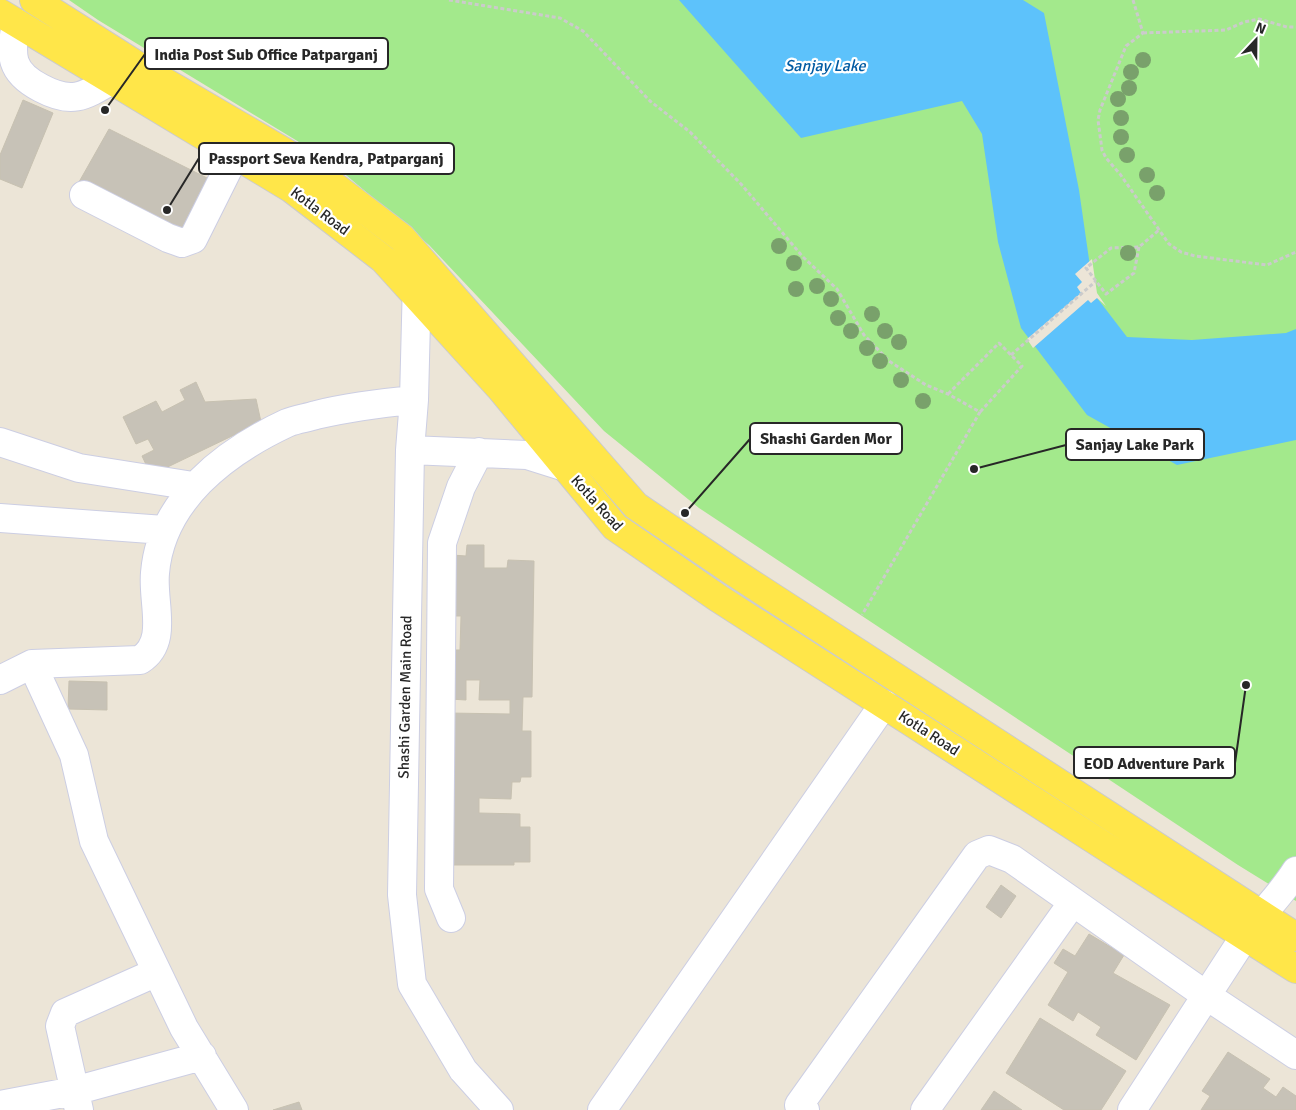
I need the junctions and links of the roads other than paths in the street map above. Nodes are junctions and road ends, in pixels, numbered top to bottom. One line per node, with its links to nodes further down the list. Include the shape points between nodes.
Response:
1 (34, 0): 6 (main road, Kotla Road, via 146,71 305,164 402,238)
2 (8, 18): 3 (main road, Kotla Road); 3 (street, via 14,61 20,75 35,85 58,97 80,96)
3 (110, 81): 4 (main road, Kotla Road)
4 (235, 155): 5 (street, via 193,239 182,243); 7 (main road, Kotla Road, via 292,189 383,259)
5 (84, 195)
6 (418, 256): 7 (street, Shashi Garden Main Road); 21 (main road, Kotla Road, via 636,506)
7 (417, 296): 8 (street, Shashi Garden Main Road); 12 (main road, Kotla Road, via 501,389)
8 (414, 400): 10 (street, Shashi Garden Main Road); 13 (street, via 353,406 288,422 230,456)
9 (0, 442): 13 (street, via 79,468)
10 (410, 450): 11 (street); 33 (street, Shashi Garden Main Road, via 402,895 412,984 463,1070)
11 (478, 452): 12 (street, via 527,455); 22 (street, via 461,487 442,543 439,889)
12 (565, 467): 18 (main road, Kotla Road, via 615,527 718,598)
13 (193, 486): 15 (street)
14 (0, 518): 15 (street)
15 (164, 530): 16 (street, via 155,573 157,640 151,654 140,660)
16 (32, 664): 17 (street); 26 (street, via 74,755 94,841)
17 (0, 680)
18 (884, 704): 23 (main road, Kotla Road); 34 (street)
19 (1296, 871): 21 (street, via 1283,892)
20 (1073, 902): 27 (street); 35 (street, via 1012,859 989,850 977,855 799,1105); 36 (street)
21 (1261, 914): 23 (street); 24 (main road, Kotla Road)
22 (451, 918)
23 (1245, 936): 25 (main road, Kotla Road); 27 (street)
24 (1296, 937)
25 (1296, 969)
26 (157, 972): 29 (street, via 184,1028); 30 (street, via 65,1013 60,1026)
27 (1207, 996): 28 (street); 37 (street)
28 (1296, 1055)
29 (202, 1056): 30 (street); 32 (street)
30 (77, 1100): 31 (street)
31 (0, 1106)
32 (234, 1110)
33 (499, 1110)
34 (602, 1110)
35 (805, 1110)
36 (926, 1110)
37 (1132, 1110)

